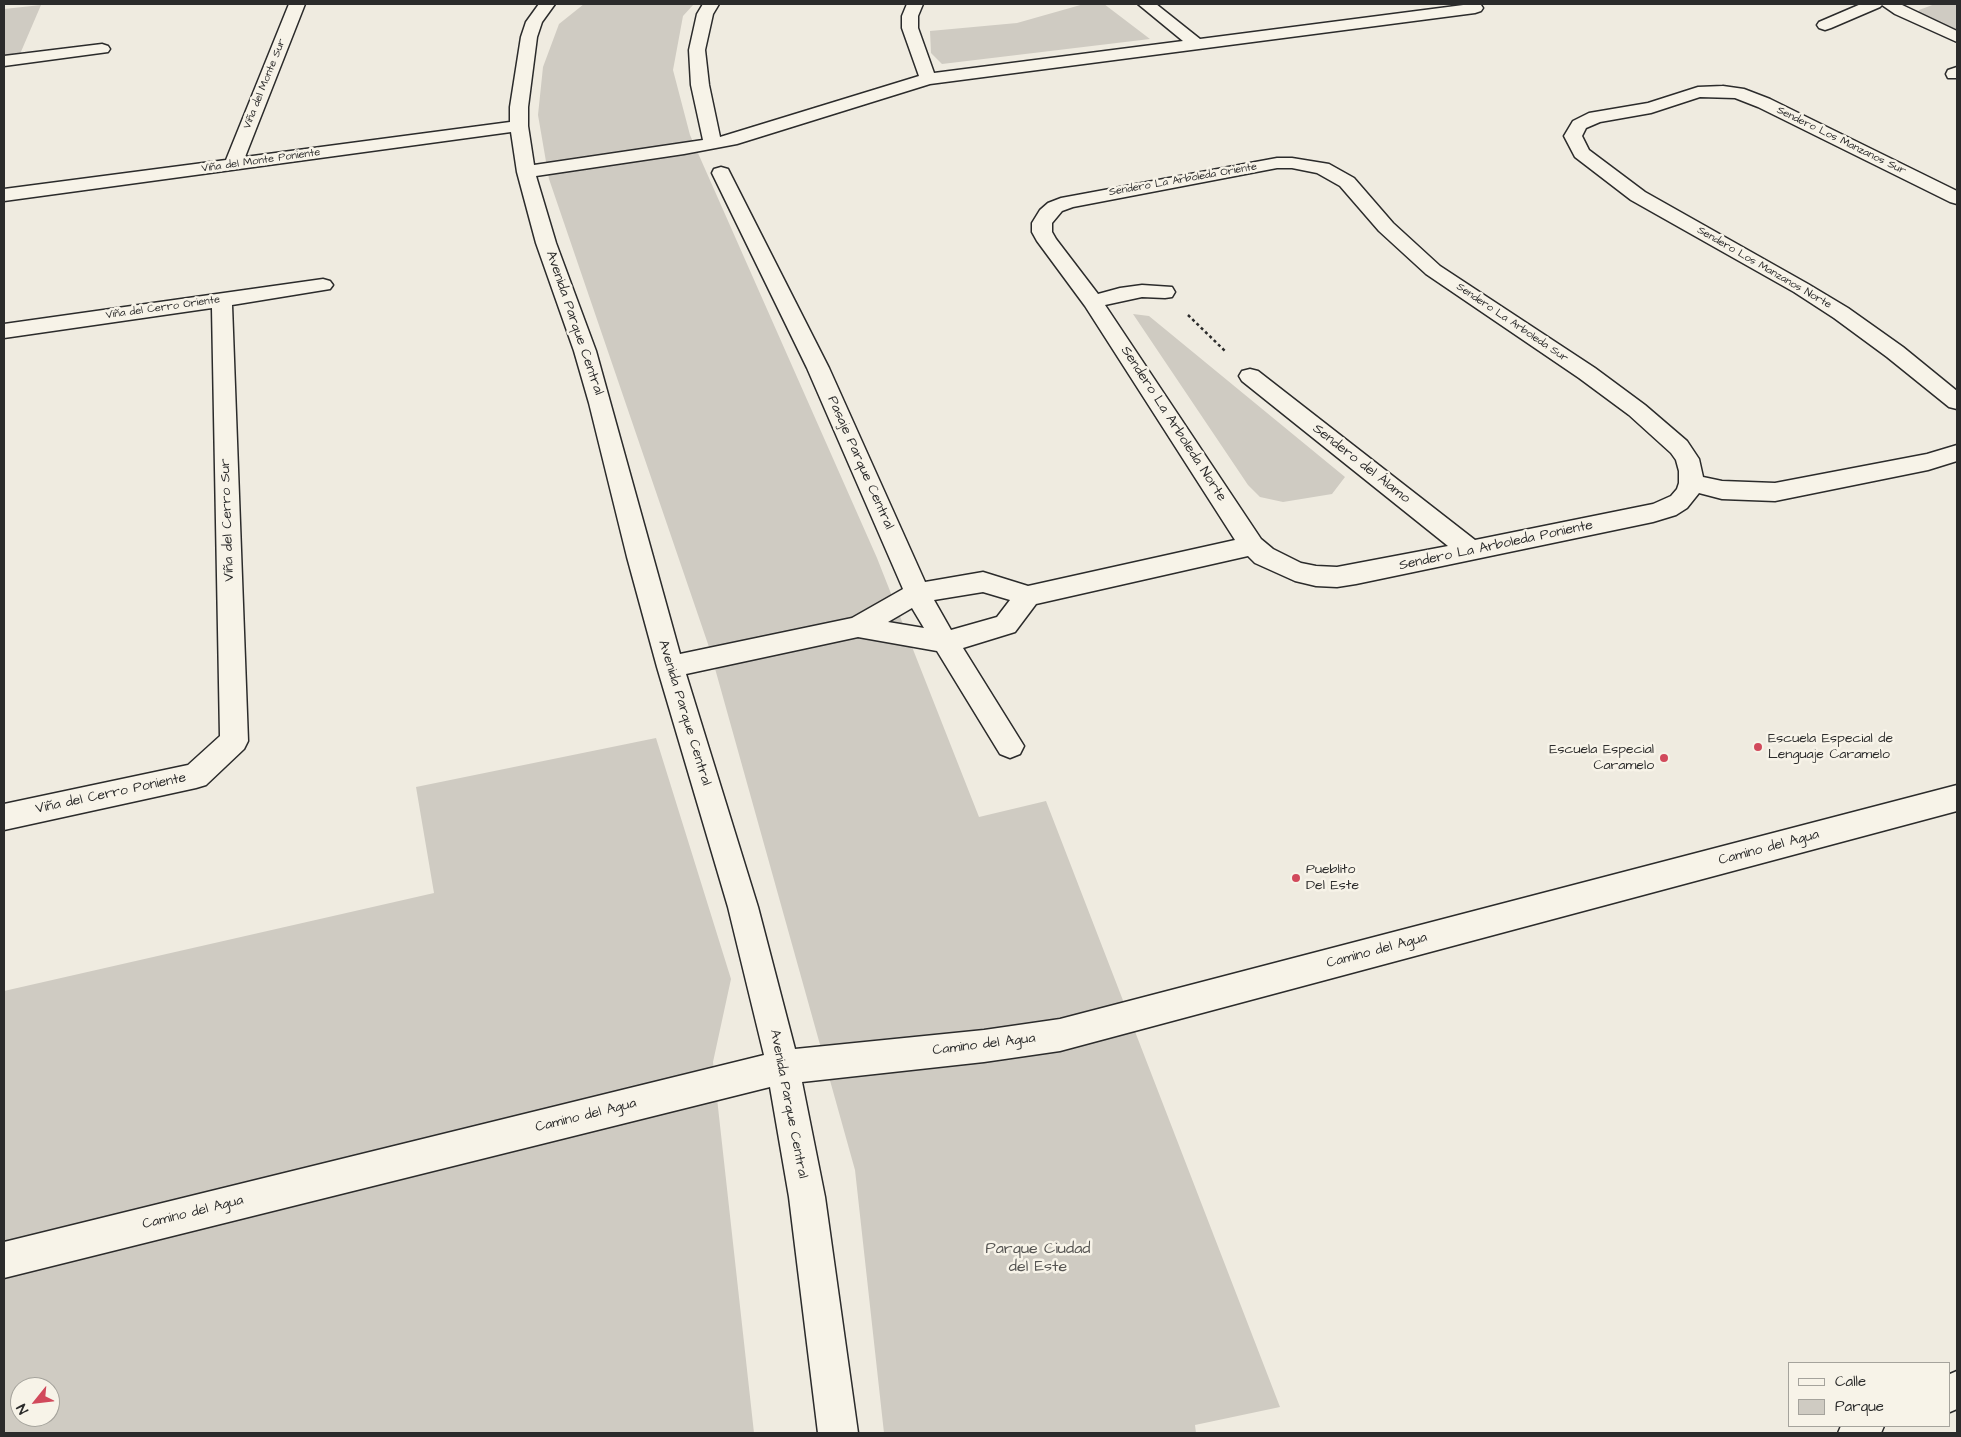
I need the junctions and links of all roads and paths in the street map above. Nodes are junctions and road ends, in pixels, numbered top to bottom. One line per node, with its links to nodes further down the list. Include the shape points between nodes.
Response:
1 (297, 4): 20 (street, Viña del Monte Sur)
2 (547, 4): 17 (street, Avenida Parque Central, via 534,22 529,37)
3 (710, 4): 19 (street, via 700,33 697,67)
4 (915, 4): 16 (street, via 910,28)
5 (1146, 4): 13 (street)
6 (1376, 4): 10 (street)
7 (1874, 4): 11 (street)
8 (1889, 4): 12 (street)
9 (1475, 8): 10 (street)
10 (1398, 18): 13 (street)
11 (1825, 25)
12 (1957, 37)
13 (1197, 44): 16 (street)
14 (102, 49): 15 (street)
15 (4, 60)
16 (928, 79): 19 (street, via 768,131)
17 (519, 126): 20 (street, Viña del Monte Poniente); 22 (street, Avenida Parque Central)
18 (1573, 136): 25 (street, Sendero Los Manzanos Sur, via 1579,125 1594,117 1651,108 1698,92 1738,93); 33 (street, Sendero Los Manzanos Norte, via 1581,154 1612,178 1841,313)
19 (713, 144): 22 (street)
20 (233, 164): 24 (street, Viña del Monte Poniente)
21 (1322, 168): 26 (street, Sendero La Arboleda Oriente, via 1277,163 1068,202); 35 (street, Sendero La Arboleda Sur, via 1347,182 1386,227 1433,270 1588,373 1645,417 1679,447 1691,471)
22 (526, 172): 42 (street, Avenida Parque Central, via 546,243 600,403)
23 (720, 173): 38 (street, Pasaje Parque Central, via 818,368)
24 (4, 195)
25 (1957, 198)
26 (1047, 214): 30 (street, Sendero La Arboleda Norte, via 1042,232)
27 (323, 285): 29 (street, Viña del Cerro Oriente)
28 (1165, 292): 30 (street, via 1120,294); 32 (path)
29 (222, 300): 31 (street, Viña del Cerro Oriente); 43 (street, Viña del Cerro Sur)
30 (1093, 302): 36 (street, Sendero La Arboleda Norte)
31 (4, 331)
32 (1250, 376): 37 (street, Sendero del Álamo)
33 (1957, 402)
34 (1957, 453): 35 (street, via 1928,462 1775,492 1722,490)
35 (1691, 483): 37 (street, Sendero La Arboleda Poniente, via 1687,493 1668,509)
36 (1252, 546): 37 (street, Sendero La Arboleda Poniente, via 1264,556 1295,571 1337,577); 39 (street)
37 (1472, 551)
38 (917, 593): 39 (street, via 983,582); 40 (street); 41 (street, Pasaje Parque Central)
39 (1028, 596): 41 (street, via 1006,625)
40 (858, 627): 41 (street); 42 (street)
41 (945, 642): 44 (street, Pasaje Parque Central)
42 (670, 667): 47 (street, Avenida Parque Central, via 743,907)
43 (234, 740): 46 (street, Viña del Cerro Poniente, via 196,776)
44 (1010, 746)
45 (1957, 798): 47 (street, Camino del Agua, via 1060,1035)
46 (4, 817)
47 (782, 1067): 48 (street, Camino del Agua); 49 (street, Avenida Parque Central, via 807,1198)
48 (4, 1260)
49 (838, 1433)

